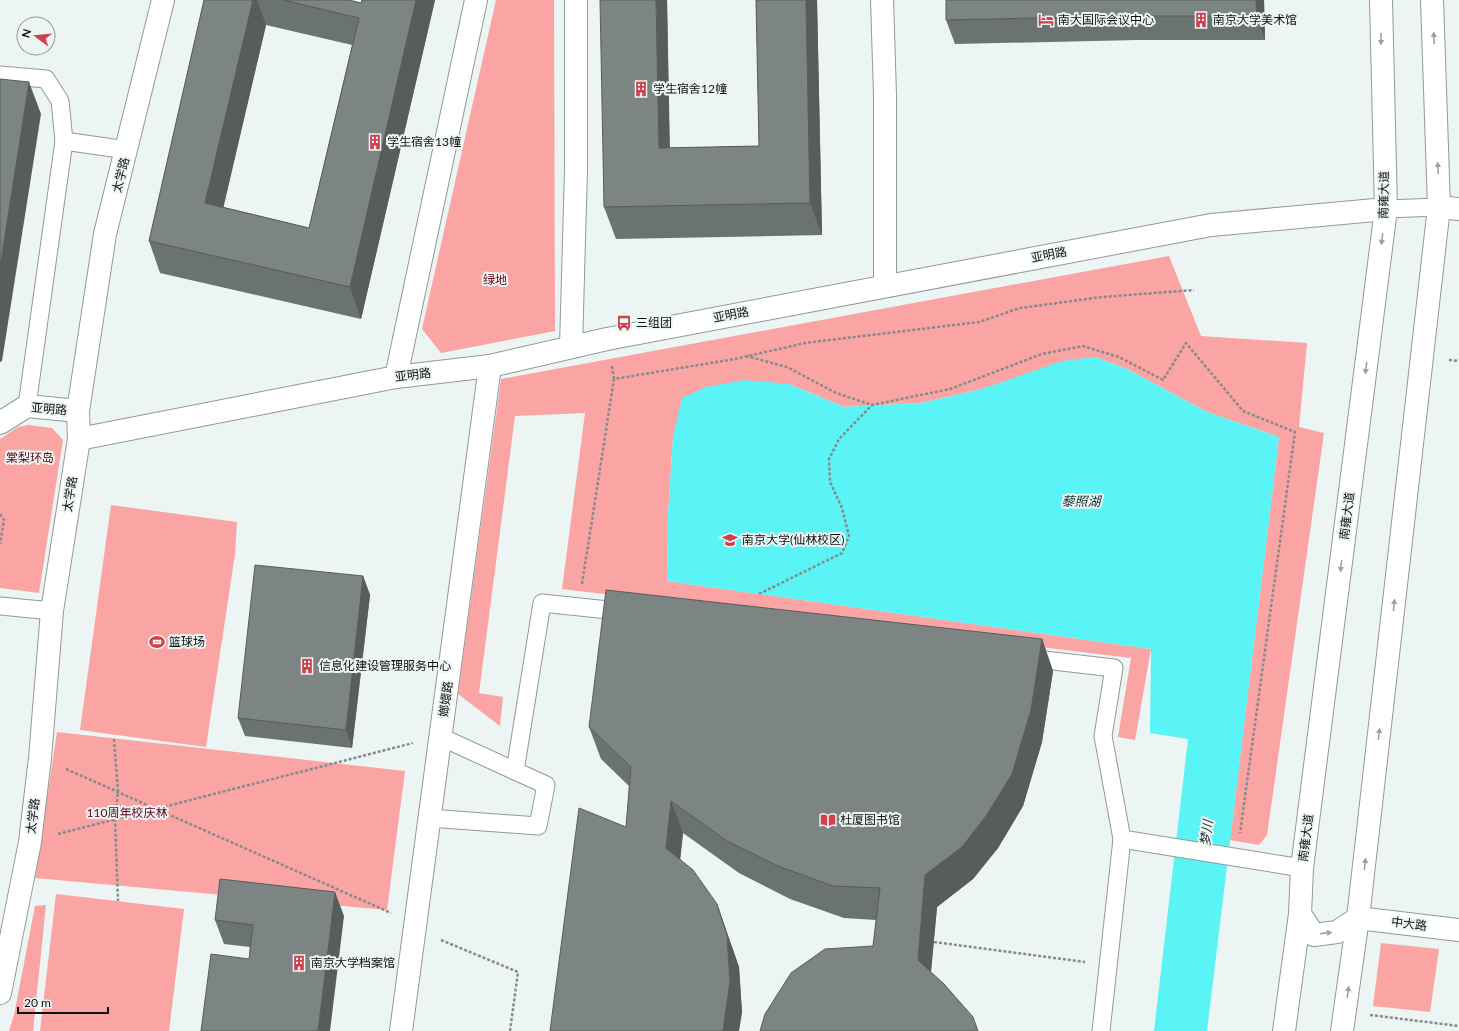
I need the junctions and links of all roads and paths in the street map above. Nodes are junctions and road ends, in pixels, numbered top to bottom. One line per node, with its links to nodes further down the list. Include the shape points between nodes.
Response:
1 (163, 0): 9 (street, 太学路)
2 (476, 0): 19 (street)
3 (576, 0): 14 (street, via 576,169)
4 (882, 0): 12 (street, via 885,95)
5 (1381, 0): 11 (street, 南雍大道, one-way to 11)
6 (1432, 0): 10 (street, one-way to 6)
7 (0, 75): 8 (lane, via 46,79 60,101)
8 (64, 141): 9 (lane); 21 (lane)
9 (127, 150): 22 (street, 太学路, via 105,234)
10 (1449, 208): 11 (lane); 47 (street, one-way to 10)
11 (1386, 209): 12 (street, 亚明路, via 1211,225); 44 (street, 南雍大道, one-way to 44)
12 (884, 286): 14 (street, 亚明路)
13 (1194, 290): 15 (path, via 1102,297 1020,308 979,322 805,343)
14 (571, 347): 18 (street, 亚明路)
15 (746, 356): 20 (path, via 787,367 836,393); 29 (path, via 614,379)
16 (1449, 360): 17 (path)
17 (1459, 361)
18 (490, 366): 19 (street, 亚明路); 33 (street, 嫏嬛路)
19 (396, 377): 24 (street, 亚明路)
20 (872, 405): 27 (path, via 839,439 829,460 830,482 842,508 849,536 842,554); 43 (path, via 950,389 1042,354 1083,346 1119,358 1163,380 1186,343 1243,411 1295,432)
21 (27, 406): 22 (street, 亚明路); 23 (street, 亚明路)
22 (78, 412): 24 (street, 太学路)
23 (0, 423)
24 (79, 439): 30 (street, 太学路)
25 (0, 514): 26 (path, via 4,520)
26 (0, 544)
27 (759, 594)
28 (0, 606): 30 (lane)
29 (578, 606): 31 (lane); 36 (lane, via 542,602)
30 (52, 611): 35 (street, 太学路)
31 (640, 614)
32 (1013, 657): 41 (lane, via 1114,668 1103,736)
33 (441, 737): 36 (lane); 38 (path); 39 (street, 嫏嬛路)
34 (114, 739): 37 (path)
35 (40, 758): 37 (path); 42 (street, 太学路)
36 (515, 771): 39 (lane, via 546,785 538,826)
37 (118, 792): 38 (path); 40 (path)
38 (157, 809): 40 (path); 48 (path, via 387,910)
39 (430, 818): 48 (street, 嫏嬛路)
40 (115, 820): 42 (path); 45 (path)
41 (1122, 839): 43 (lane); 51 (lane)
42 (30, 842): 52 (street, 太学路)
43 (1237, 859): 44 (lane)
44 (1302, 868): 46 (street, 南雍大道)
45 (118, 901)
46 (1300, 914): 47 (street, one-way to 47, via 1314,935 1337,932); 58 (street, 南雍大道)
47 (1358, 918): 49 (street, 中大路); 59 (street, one-way to 47)
48 (415, 930): 55 (street, 嫏嬛路); 56 (path, via 518,972)
49 (1459, 930)
50 (934, 942): 51 (path)
51 (1109, 965): 57 (lane)
52 (0, 993)
53 (1366, 1014): 54 (path)
54 (1459, 1026)
55 (401, 1031)
56 (510, 1031)
57 (1101, 1031)
58 (1284, 1031)
59 (1342, 1031)

